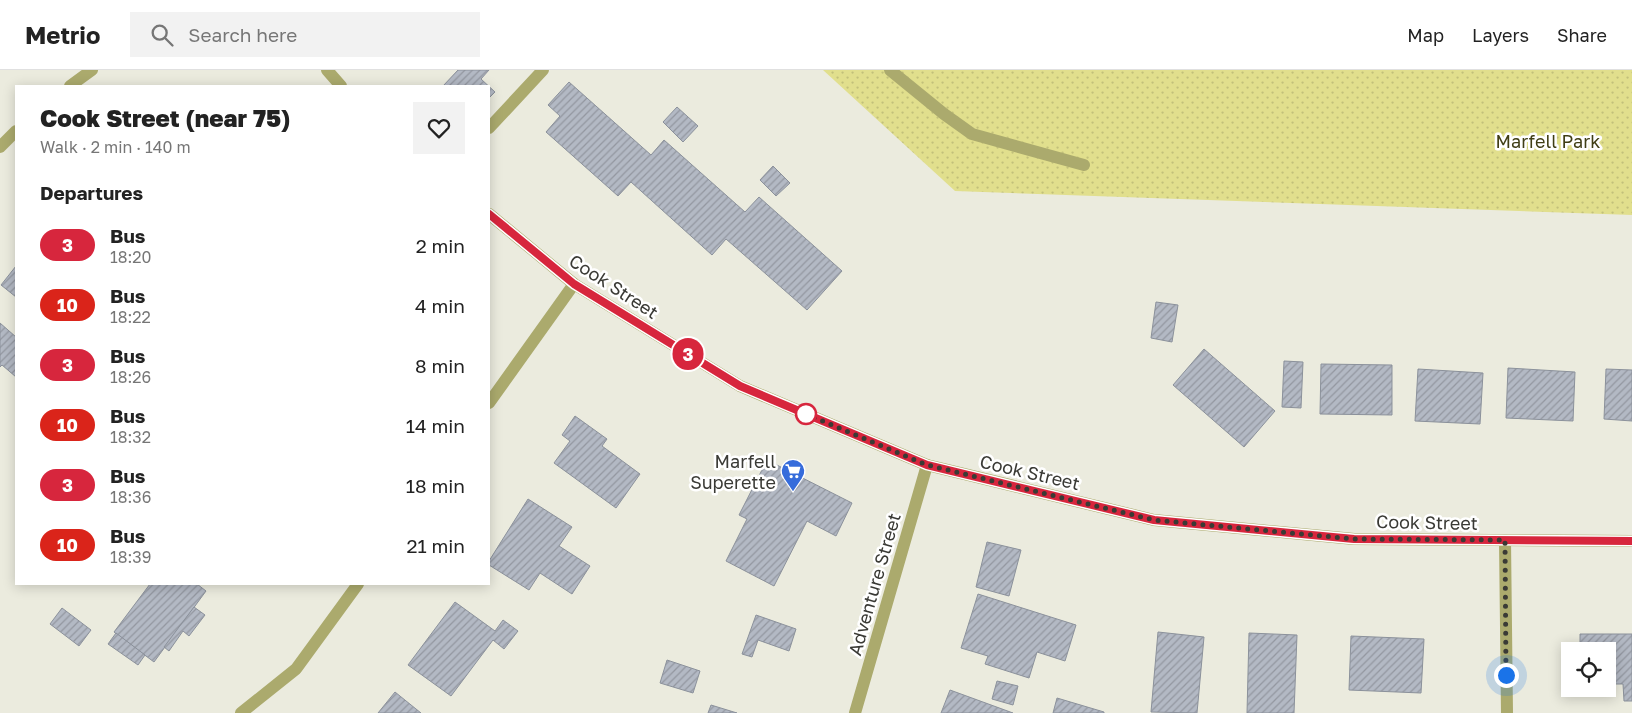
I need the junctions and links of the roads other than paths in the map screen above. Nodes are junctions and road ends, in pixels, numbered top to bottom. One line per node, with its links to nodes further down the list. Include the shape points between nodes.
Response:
1 (92, 70): 5 (street)
2 (327, 70): 6 (street)
3 (543, 70): 7 (street)
4 (890, 70): 10 (street, via 972,134)
5 (71, 85)
6 (340, 85)
7 (490, 127)
8 (15, 132): 9 (street)
9 (0, 147)
10 (1084, 165)
11 (490, 215): 12 (street, Cook Street)
12 (574, 284): 13 (street); 14 (street, Cook Street, via 740,386)
13 (490, 402)
14 (927, 465): 15 (street, Cook Street, via 1154,520 1354,539); 19 (street, Adventure Street)
15 (1505, 540): 16 (street, Cook Street); 20 (street)
16 (1632, 541)
17 (357, 585): 18 (street, via 296,669)
18 (241, 713)
19 (855, 713)
20 (1507, 713)

